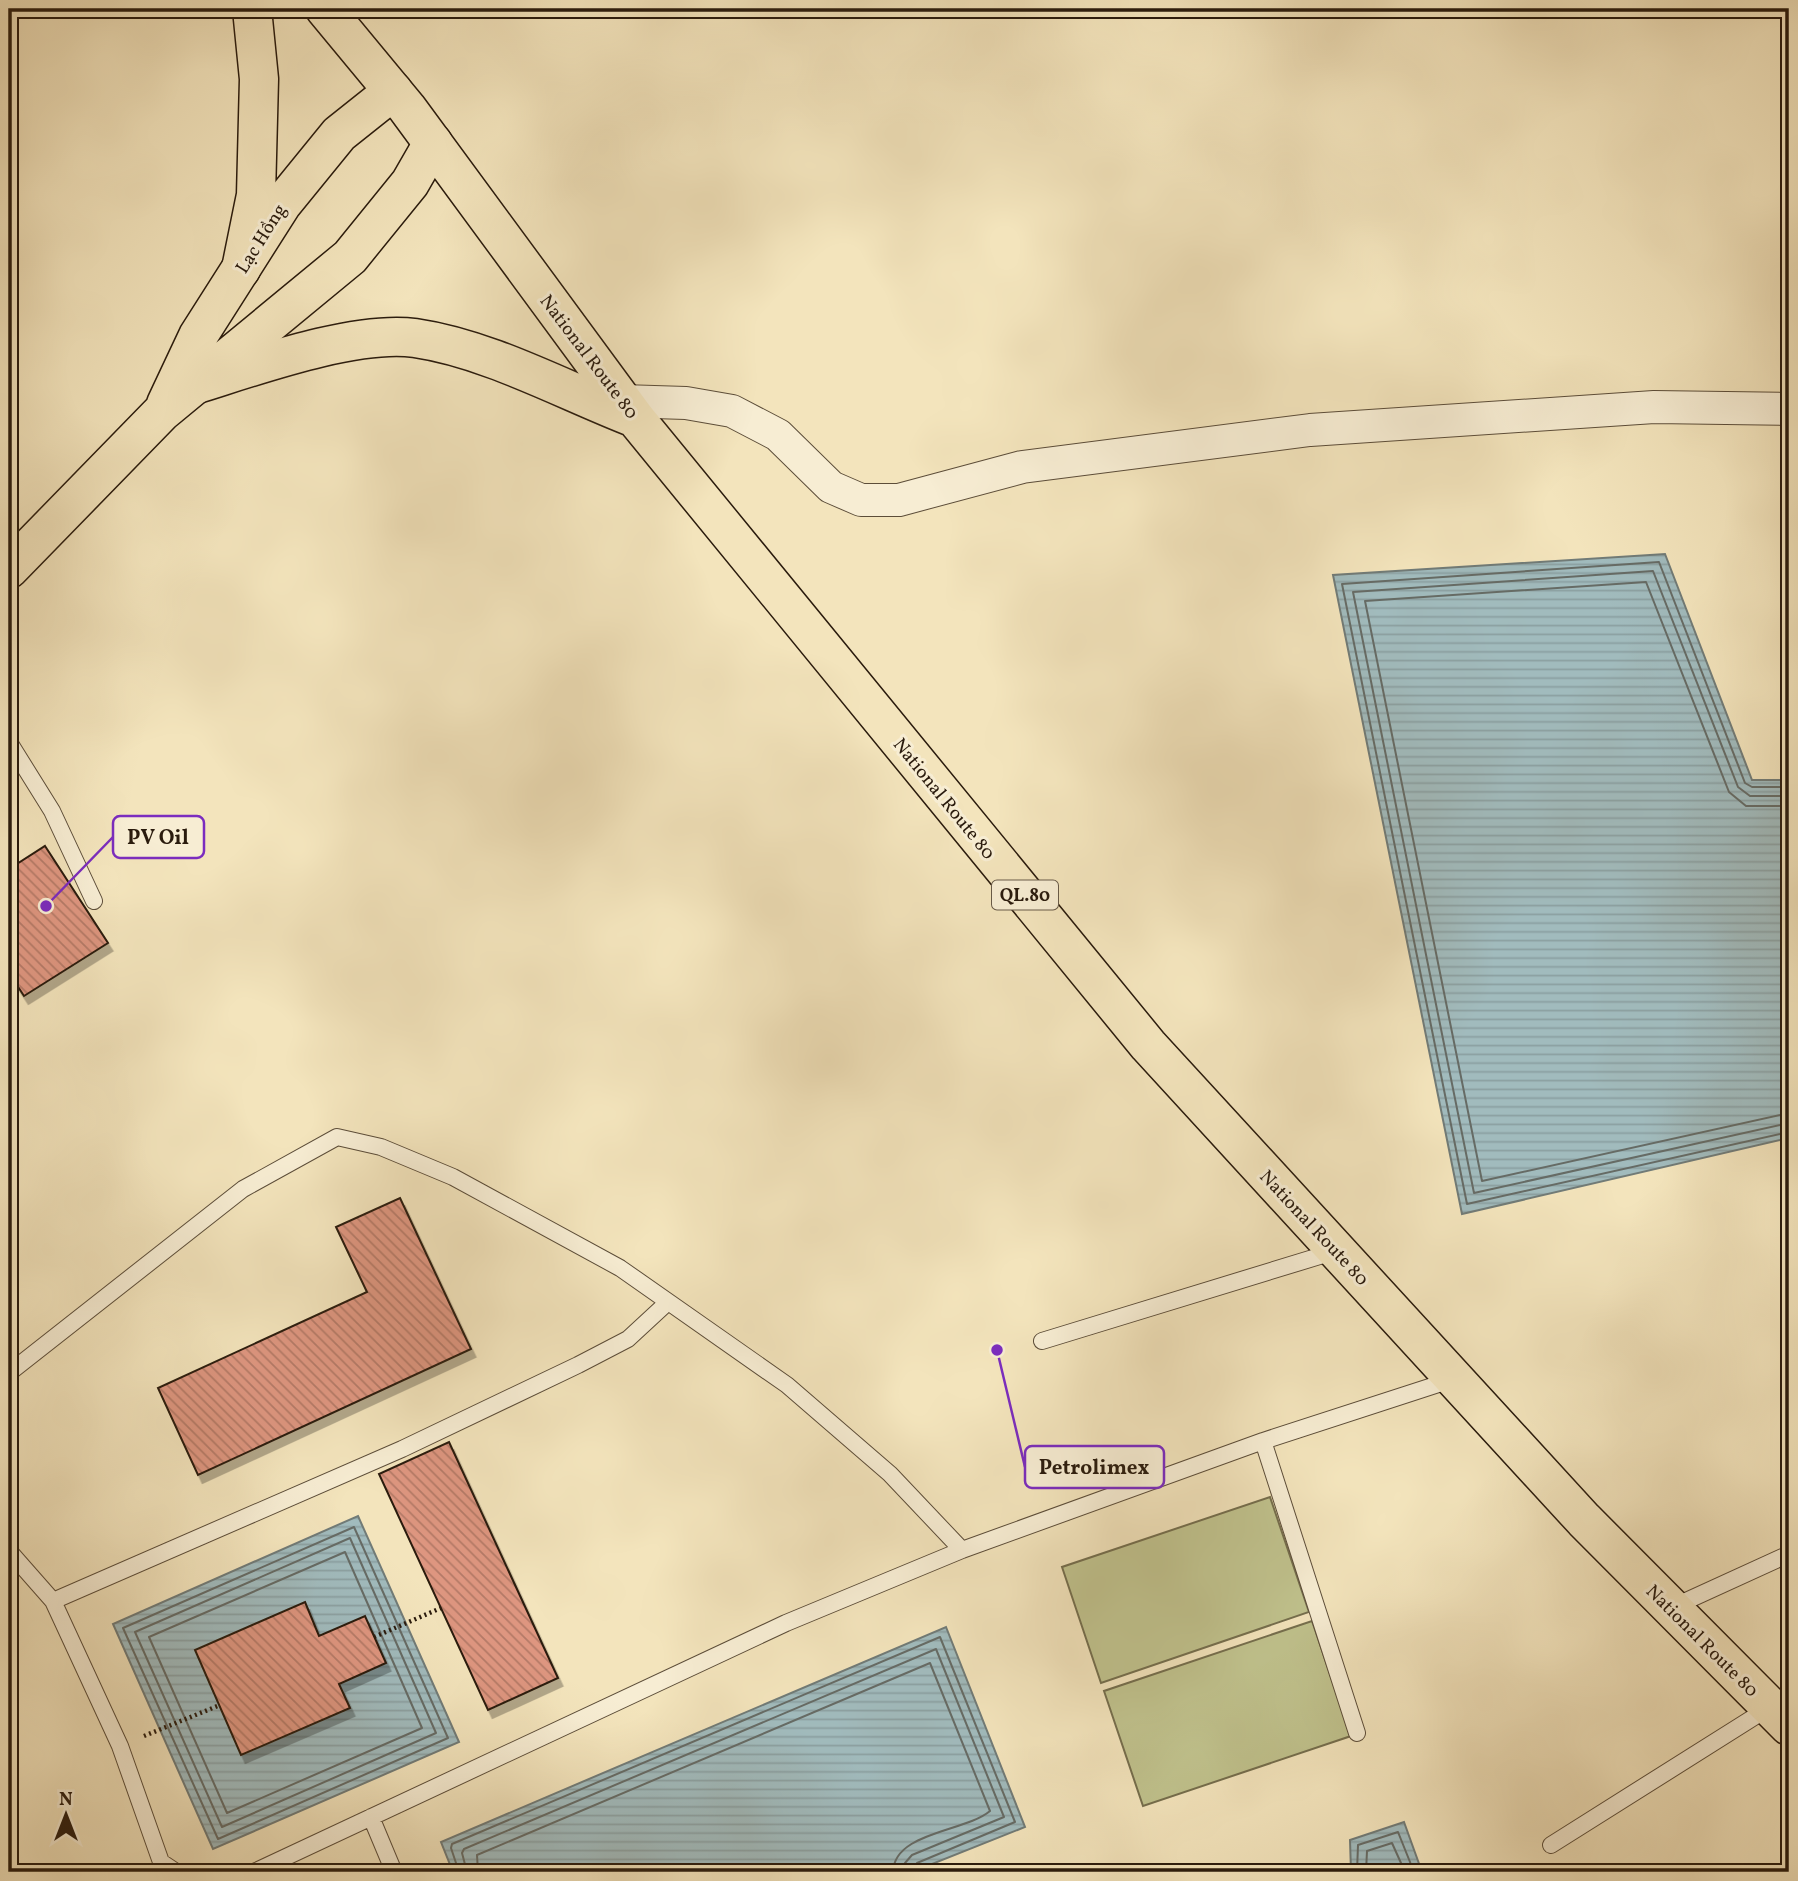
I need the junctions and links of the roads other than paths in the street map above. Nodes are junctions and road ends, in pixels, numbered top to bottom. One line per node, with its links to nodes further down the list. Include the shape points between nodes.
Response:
1 (251, 9): 5 (main road, via 260,79 256,195)
2 (325, 9): 3 (main road, National Route 80 / QL.80)
3 (393, 91): 4 (main road, National Route 80 / QL.80); 5 (main road, Lạc Hồng, via 312,162)
4 (433, 143): 6 (main road, Lạc Hồng, via 410,183 350,257); 7 (main road, National Route 80 / QL.80)
5 (241, 269): 9 (main road, Lạc Hồng, via 198,336)
6 (197, 384): 7 (main road, via 325,347 414,338 499,362); 9 (main road, Lạc Hồng)
7 (628, 409): 8 (street, via 686,403 732,411 778,435 831,487 862,500 899,500 1022,467 1310,430 1654,407); 13 (main road, National Route 80 / QL.80, via 1148,1045)
8 (1789, 410)
9 (162, 412): 10 (main road, Lạc Hồng)
10 (9, 569)
11 (9, 742): 12 (lane, via 52,811)
12 (94, 901)
13 (1336, 1251): 15 (lane); 17 (main road, National Route 80 / QL.80)
14 (668, 1302): 16 (lane, via 620,1268 453,1177 381,1147 338,1138 243,1189); 19 (lane, via 787,1385 890,1474); 22 (lane, via 628,1339 578,1365 402,1449)
15 (1042, 1341)
16 (9, 1373)
17 (1454, 1379): 18 (lane); 23 (main road, National Route 80 / QL.80)
18 (1263, 1441): 19 (lane); 25 (lane)
19 (962, 1550): 26 (lane, via 786,1623)
20 (9, 1551): 22 (lane)
21 (1789, 1554): 23 (lane)
22 (53, 1601): 28 (lane, via 120,1746 161,1862)
23 (1671, 1608): 24 (main road, National Route 80 / QL.80)
24 (1780, 1717): 27 (lane)
25 (1357, 1733)
26 (371, 1817): 29 (lane); 30 (lane)
27 (1551, 1845)
28 (176, 1872)
29 (254, 1872)
30 (394, 1872)

